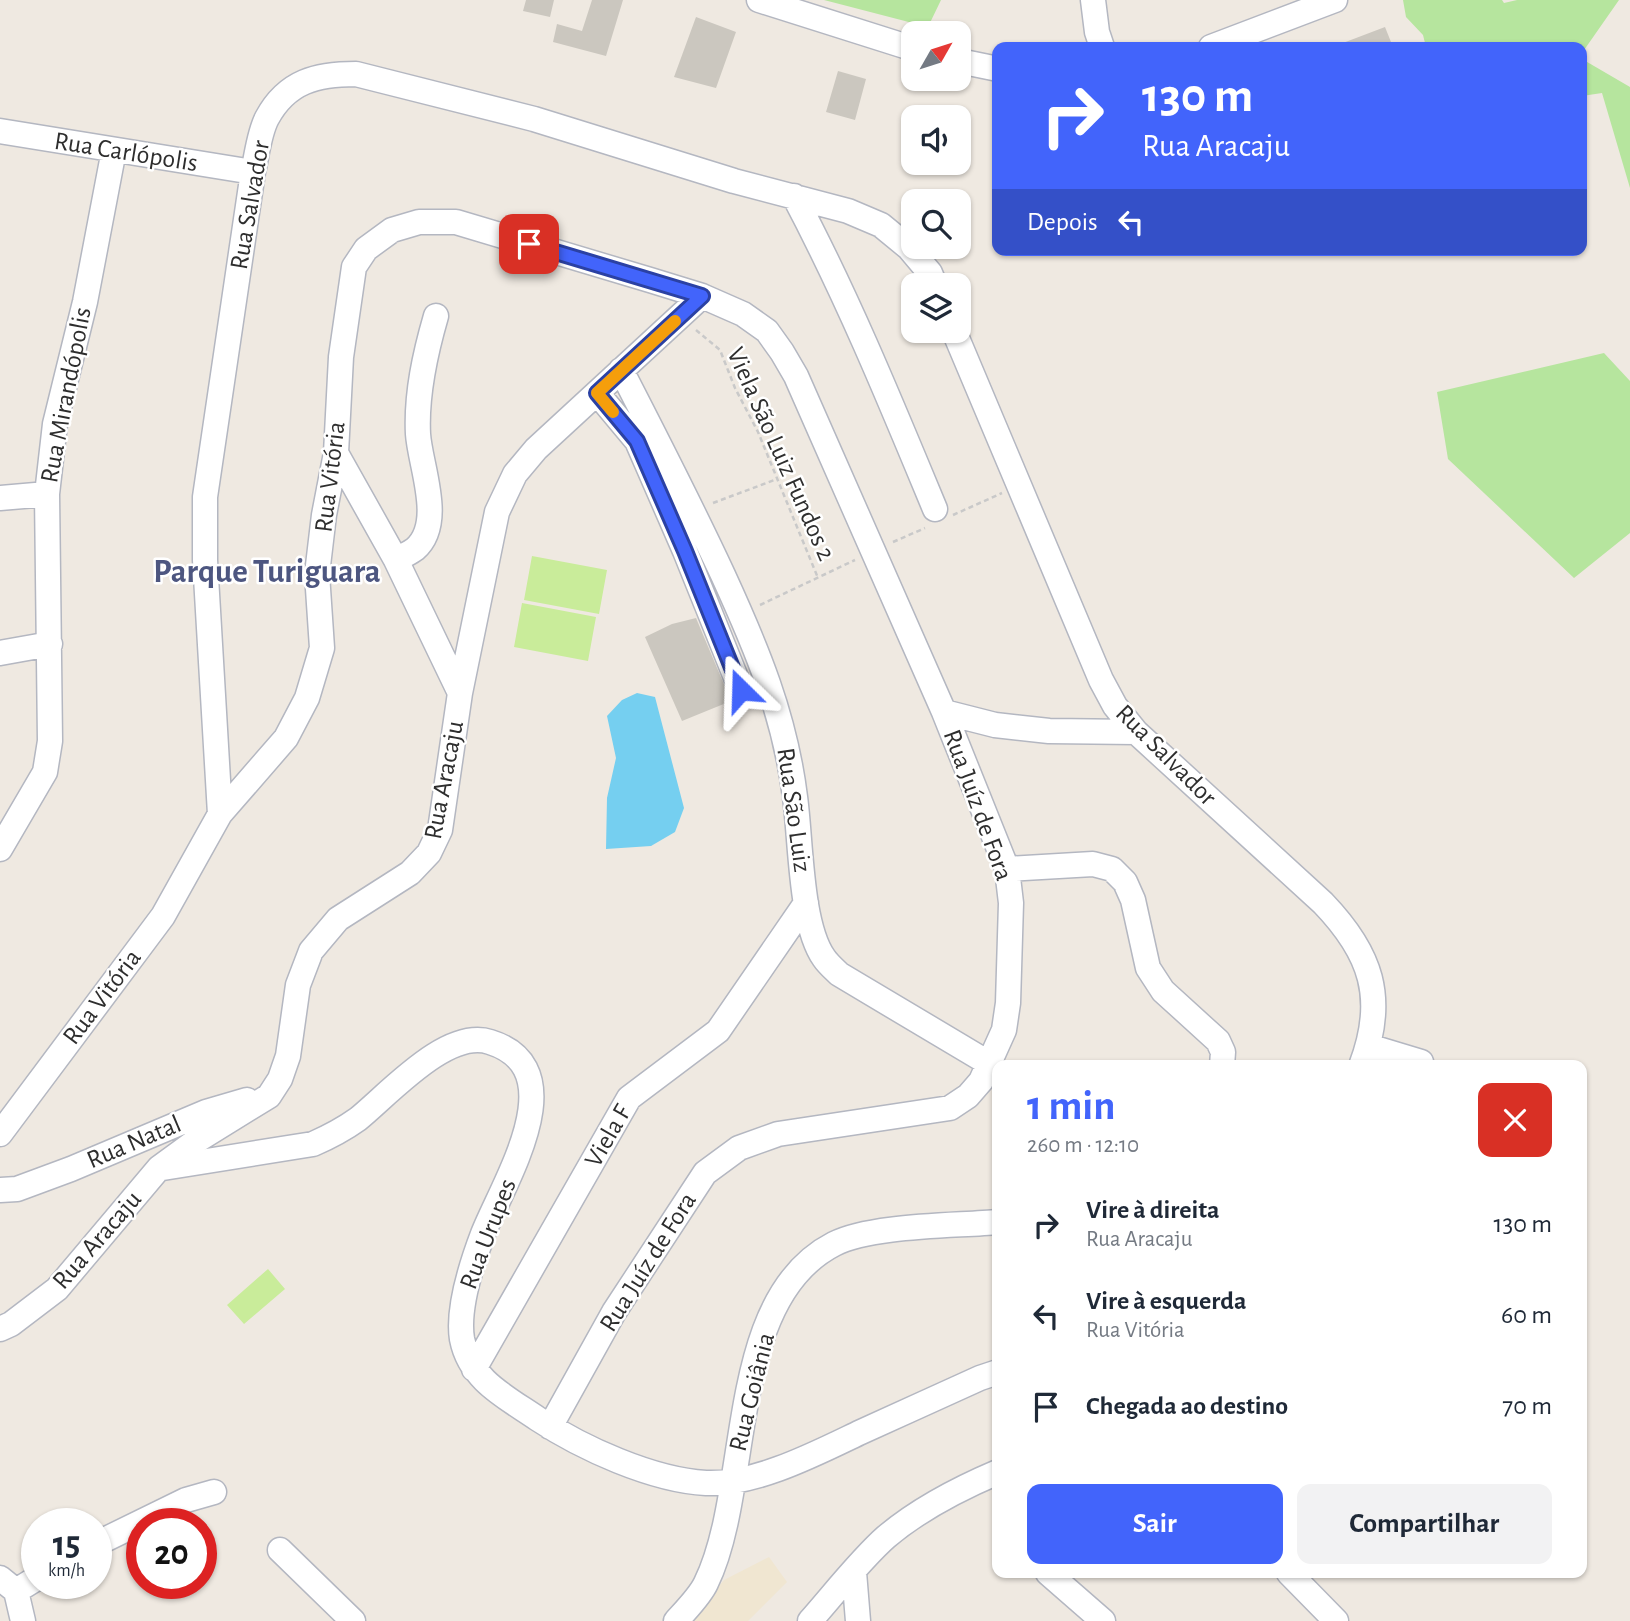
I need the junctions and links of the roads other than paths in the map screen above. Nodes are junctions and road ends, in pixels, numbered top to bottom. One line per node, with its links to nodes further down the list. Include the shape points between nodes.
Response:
1 (759, 0): 6 (street)
2 (1093, 0): 4 (street)
3 (1335, 0): 5 (street)
4 (1100, 42)
5 (1225, 42)
6 (901, 45)
7 (971, 63): 8 (street)
8 (992, 68)
9 (0, 131): 10 (street, Rua Carlópolis)
10 (114, 150): 11 (street, Rua Carlópolis); 21 (street, Rua Mirandópolis, via 85,302 55,424)
11 (253, 172): 12 (street, Rua Salvador, via 266,120 282,97 304,81 356,74 534,119); 32 (street, Rua Salvador, via 205,498)
12 (794, 196): 13 (street, Rua Salvador, via 881,225); 23 (street, via 870,351)
13 (930, 273)
14 (702, 296): 15 (street, Rua Vitória); 18 (street, Rua Aracaju); 20 (street, Rua Vitória, via 456,222 419,222 392,230 366,249 354,267 341,357)
15 (743, 314): 29 (street, Rua Juíz de Fora, via 767,331 796,376)
16 (436, 316): 24 (street, via 419,392 418,435 430,502 426,531 416,548)
17 (959, 343): 30 (street, Rua Salvador, via 1101,680)
18 (621, 370): 19 (street, Rua Aracaju); 36 (street, Rua São Luiz, via 694,510 772,691 795,796)
19 (597, 393): 27 (street, via 637,441); 28 (street, Rua Aracaju, via 536,449 515,474 496,512)
20 (336, 453): 24 (street); 32 (street, Rua Vitória, via 317,574 322,648 307,698 286,738)
21 (47, 494): 22 (street); 25 (street, Rua Mirandópolis)
22 (0, 498)
23 (934, 509)
24 (396, 560): 28 (street)
25 (50, 644): 26 (street); 31 (street, Rua Mirandópolis, via 47,762)
26 (0, 653)
27 (741, 690)
28 (460, 694): 41 (street, Rua Aracaju, via 440,830 429,853 410,873 338,919 311,951 298,985 288,1056)
29 (944, 712): 30 (street, via 995,725 1049,731); 35 (street, Rua Juíz de Fora)
30 (1136, 732): 37 (street, Rua Salvador, via 1340,922 1360,948 1370,974 1373,1004)
31 (26, 806): 33 (street); 34 (street, Rua Mirandópolis)
32 (220, 814): 42 (street, Rua Vitória, via 163,916)
33 (0, 816)
34 (0, 849)
35 (1007, 869): 38 (street, via 1093,864 1119,875 1133,900 1148,968 1163,991 1218,1041); 40 (street, Rua Juíz de Fora, via 1011,903 1008,1003 1004,1030)
36 (806, 903): 40 (street, Rua São Luiz, via 824,958 839,974); 47 (street, Viela F, via 718,1031 629,1098)
37 (1364, 1056): 39 (street)
38 (1222, 1060)
39 (1402, 1060)
40 (990, 1064): 49 (street, Rua Juíz de Fora, via 968,1097 950,1108 778,1134 739,1148 705,1172 614,1312)
41 (269, 1096): 43 (street, Rua Aracaju); 44 (street, Rua Natal, via 215,1108 71,1169 16,1189)
42 (0, 1134)
43 (159, 1168): 46 (street, Rua Aracaju, via 57,1289); 47 (street, Rua Urupes, via 313,1144 357,1119 436,1053 460,1042 487,1040 511,1051 527,1073 532,1096 517,1159 483,1235 464,1297 462,1337)
44 (0, 1190)
45 (992, 1222): 51 (street, Rua Goiânia, via 872,1232 835,1243 803,1265 781,1295 755,1356)
46 (0, 1329)
47 (474, 1369): 49 (street, Rua Urupes, via 490,1387)
48 (992, 1374): 51 (street, Rua Urupes, via 789,1465)
49 (550, 1427): 51 (street, Rua Urupes, via 626,1464 668,1477 707,1483)
50 (992, 1475): 55 (street, via 925,1509 885,1538)
51 (732, 1480): 61 (street, via 720,1545 705,1585)
52 (214, 1492): 53 (street, via 186,1500)
53 (112, 1536)
54 (280, 1550): 60 (street)
55 (854, 1572): 62 (street); 63 (street)
56 (1054, 1578): 64 (street)
57 (1294, 1578): 65 (street)
58 (18, 1582): 59 (street)
59 (27, 1620)
60 (353, 1621)
61 (676, 1621)
62 (810, 1621)
63 (858, 1621)
64 (1103, 1621)
65 (1336, 1621)

